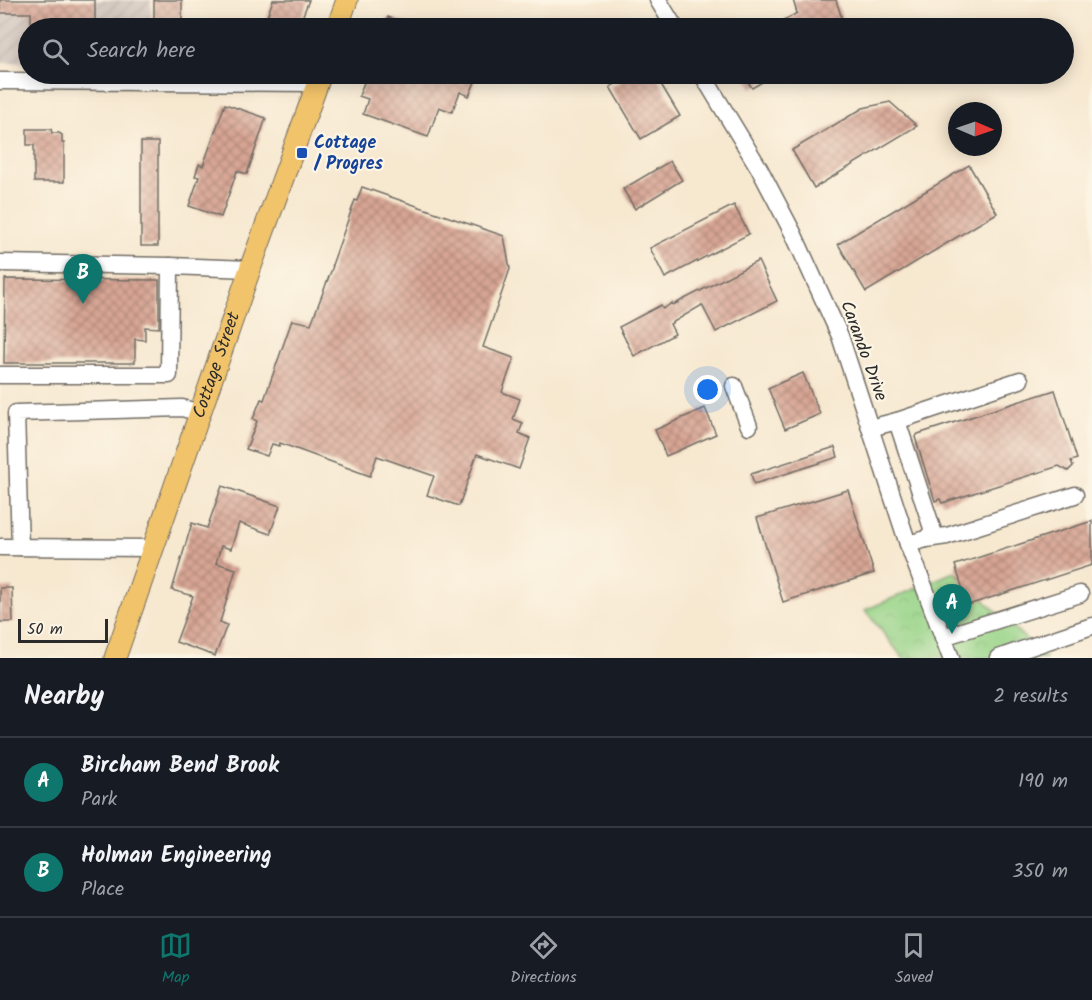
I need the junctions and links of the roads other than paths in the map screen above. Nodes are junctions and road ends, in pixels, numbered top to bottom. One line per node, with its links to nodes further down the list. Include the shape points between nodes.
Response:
1 (347, 0): 3 (main road)
2 (658, 0): 4 (street)
3 (341, 18)
4 (669, 18)
5 (0, 81): 6 (street)
6 (18, 81)
7 (318, 84): 11 (main road, Cottage Street)
8 (708, 84): 18 (street, Carando Drive, via 793,233 840,336)
9 (0, 263): 10 (street)
10 (170, 266): 11 (street); 12 (street, via 169,375)
11 (250, 269): 15 (main road, Cottage Street)
12 (0, 375)
13 (1020, 380): 16 (street)
14 (734, 386): 17 (street)
15 (201, 413): 23 (street, via 182,408 16,413); 24 (main road, Cottage Street)
16 (897, 422): 18 (street); 20 (street, via 933,531)
17 (749, 426)
18 (870, 428): 21 (street, Carando Drive)
19 (1075, 495): 20 (street, via 947,536)
20 (926, 539): 21 (street)
21 (908, 544): 27 (street, Carando Drive)
22 (0, 547): 23 (street)
23 (20, 547): 24 (street)
24 (154, 548): 28 (main road, Cottage Street)
25 (1080, 594): 27 (street)
26 (1092, 626): 30 (street)
27 (944, 637): 29 (street, Carando Drive)
28 (115, 658)
29 (951, 658)
30 (998, 658)

